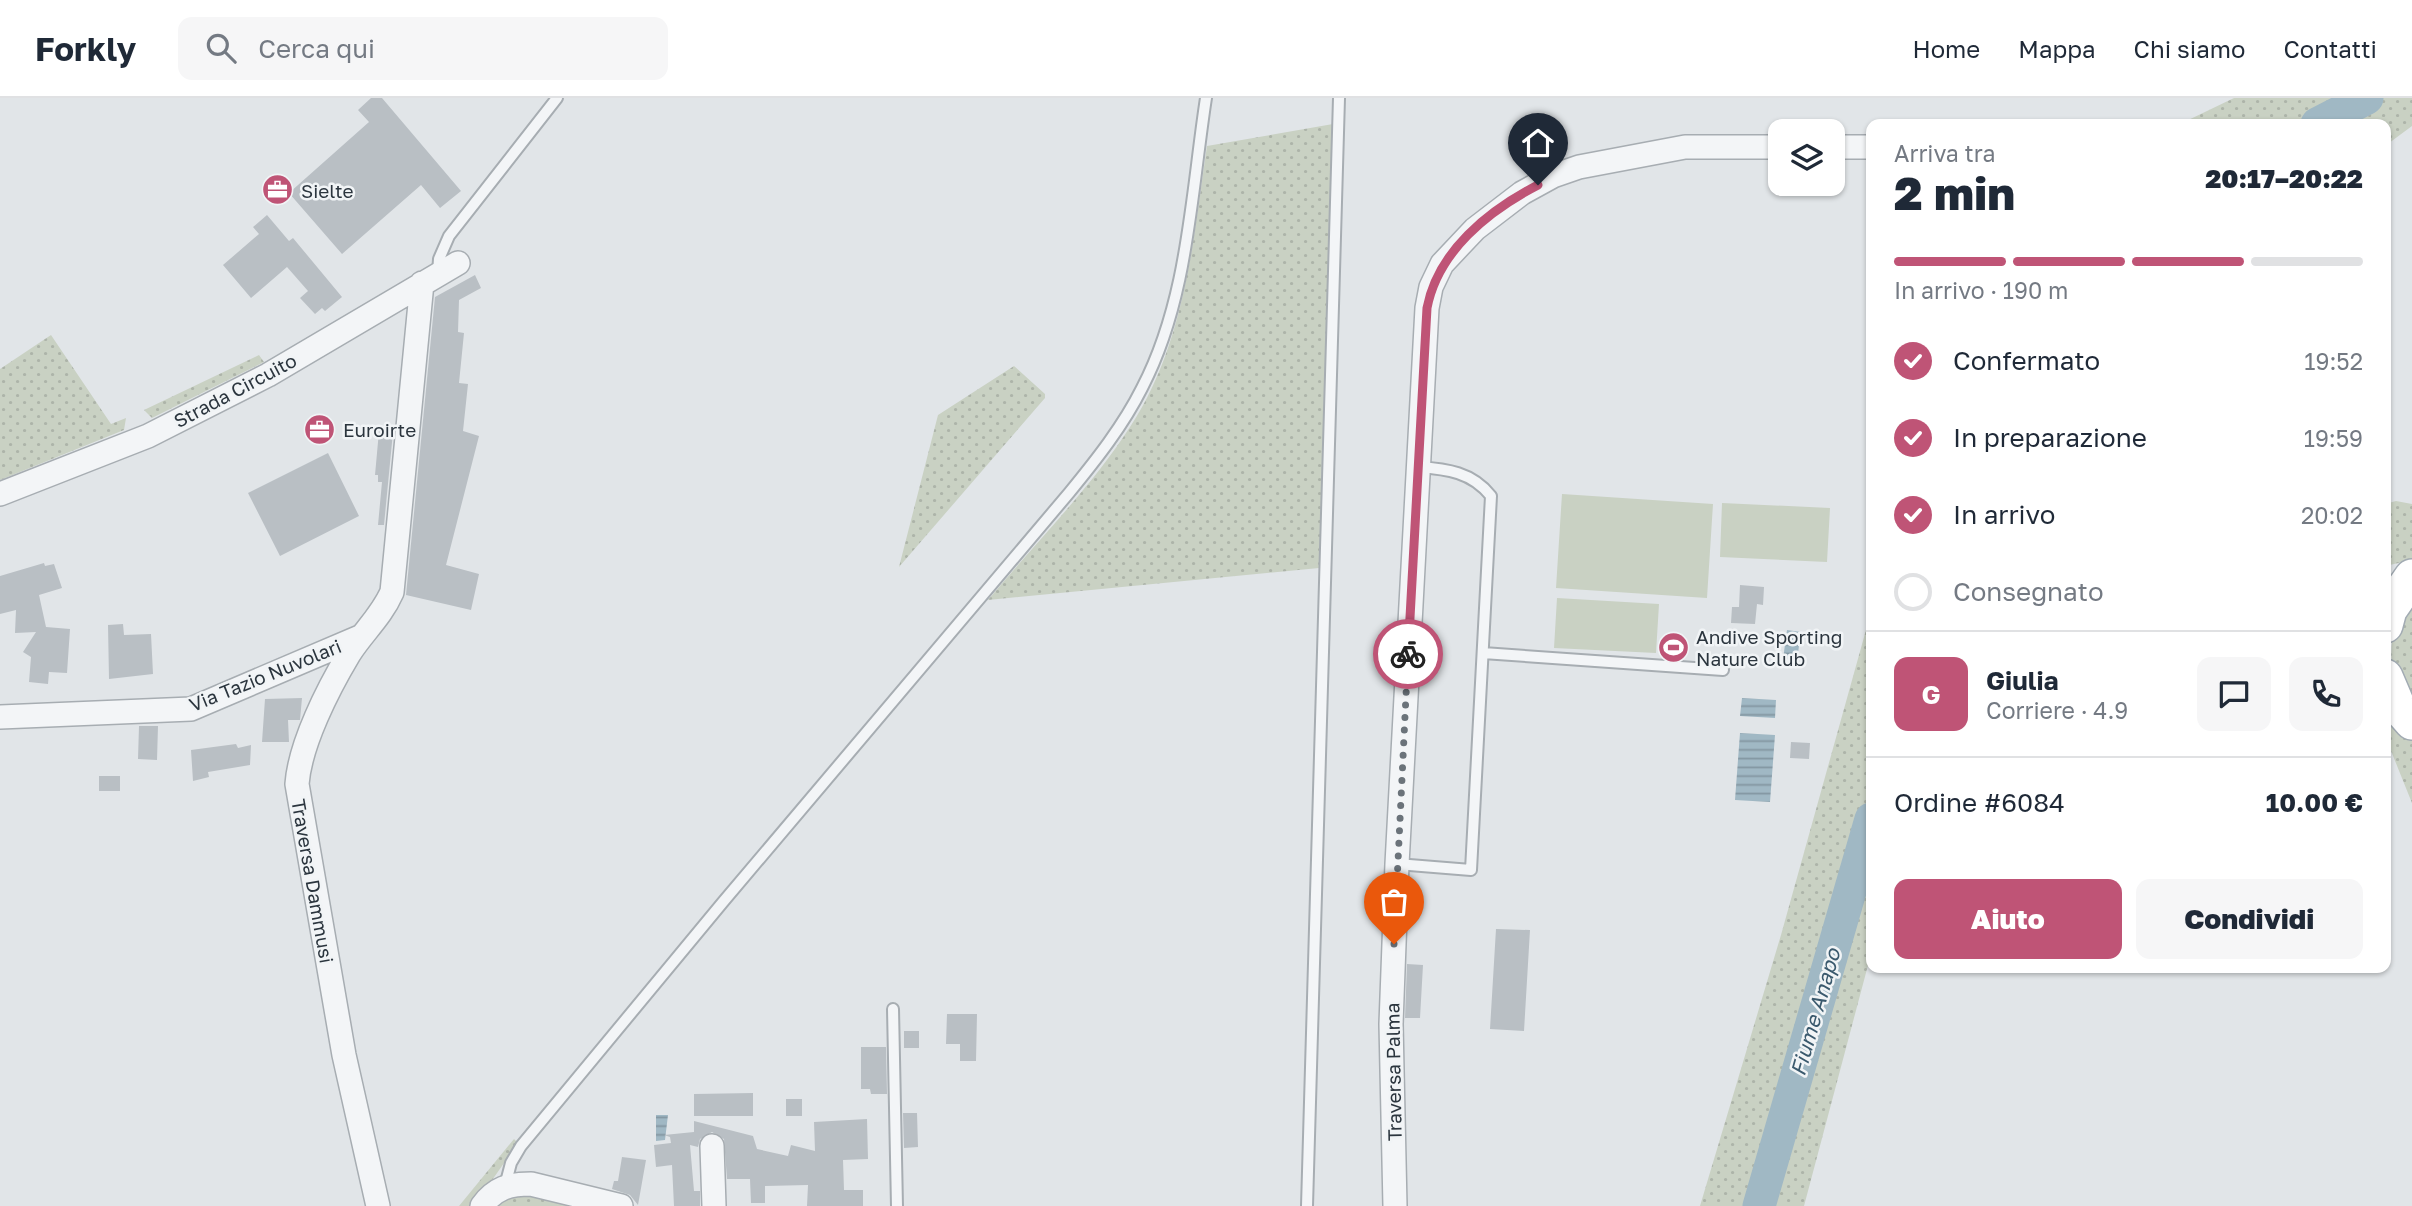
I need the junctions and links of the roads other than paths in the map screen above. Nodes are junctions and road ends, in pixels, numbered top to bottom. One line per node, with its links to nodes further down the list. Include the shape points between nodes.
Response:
1 (557, 98): 7 (lane, via 463,216 439,259)
2 (1206, 98): 23 (lane, via 1174,304 1156,358 1119,427 1069,493 521,1146)
3 (1339, 98): 29 (lane)
4 (1768, 147): 8 (street, Traversa Palma, via 1685,147 1579,167 1522,193 1475,229 1442,264 1431,287)
5 (1845, 147): 6 (street)
6 (1866, 147)
7 (439, 274): 9 (street, Strada Circuito, via 268,375 160,430); 14 (street, Traversa Dammusi, via 391,592 384,610)
8 (1418, 467): 15 (lane, via 1466,475 1491,496); 20 (street, Traversa Palma)
9 (0, 494)
10 (2412, 569): 11 (street)
11 (2391, 574)
12 (2412, 577): 13 (main road)
13 (2391, 607)
14 (362, 636): 18 (street, Via Tazio Nuvolari, via 191,709); 24 (street, Traversa Dammusi, via 348,655 313,729 298,765 297,784 344,1055)
15 (1483, 653): 16 (lane); 20 (lane, via 1471,870)
16 (1723, 670)
17 (2391, 691): 19 (main road)
18 (0, 717)
19 (2412, 722)
20 (1396, 864): 30 (street, Traversa Palma, via 1391,1024)
21 (893, 1009): 28 (lane)
22 (712, 1146): 27 (street)
23 (505, 1186): 25 (street); 26 (street, via 531,1184)
24 (378, 1206)
25 (482, 1206)
26 (621, 1206)
27 (714, 1206)
28 (897, 1206)
29 (1307, 1206)
30 (1395, 1206)

